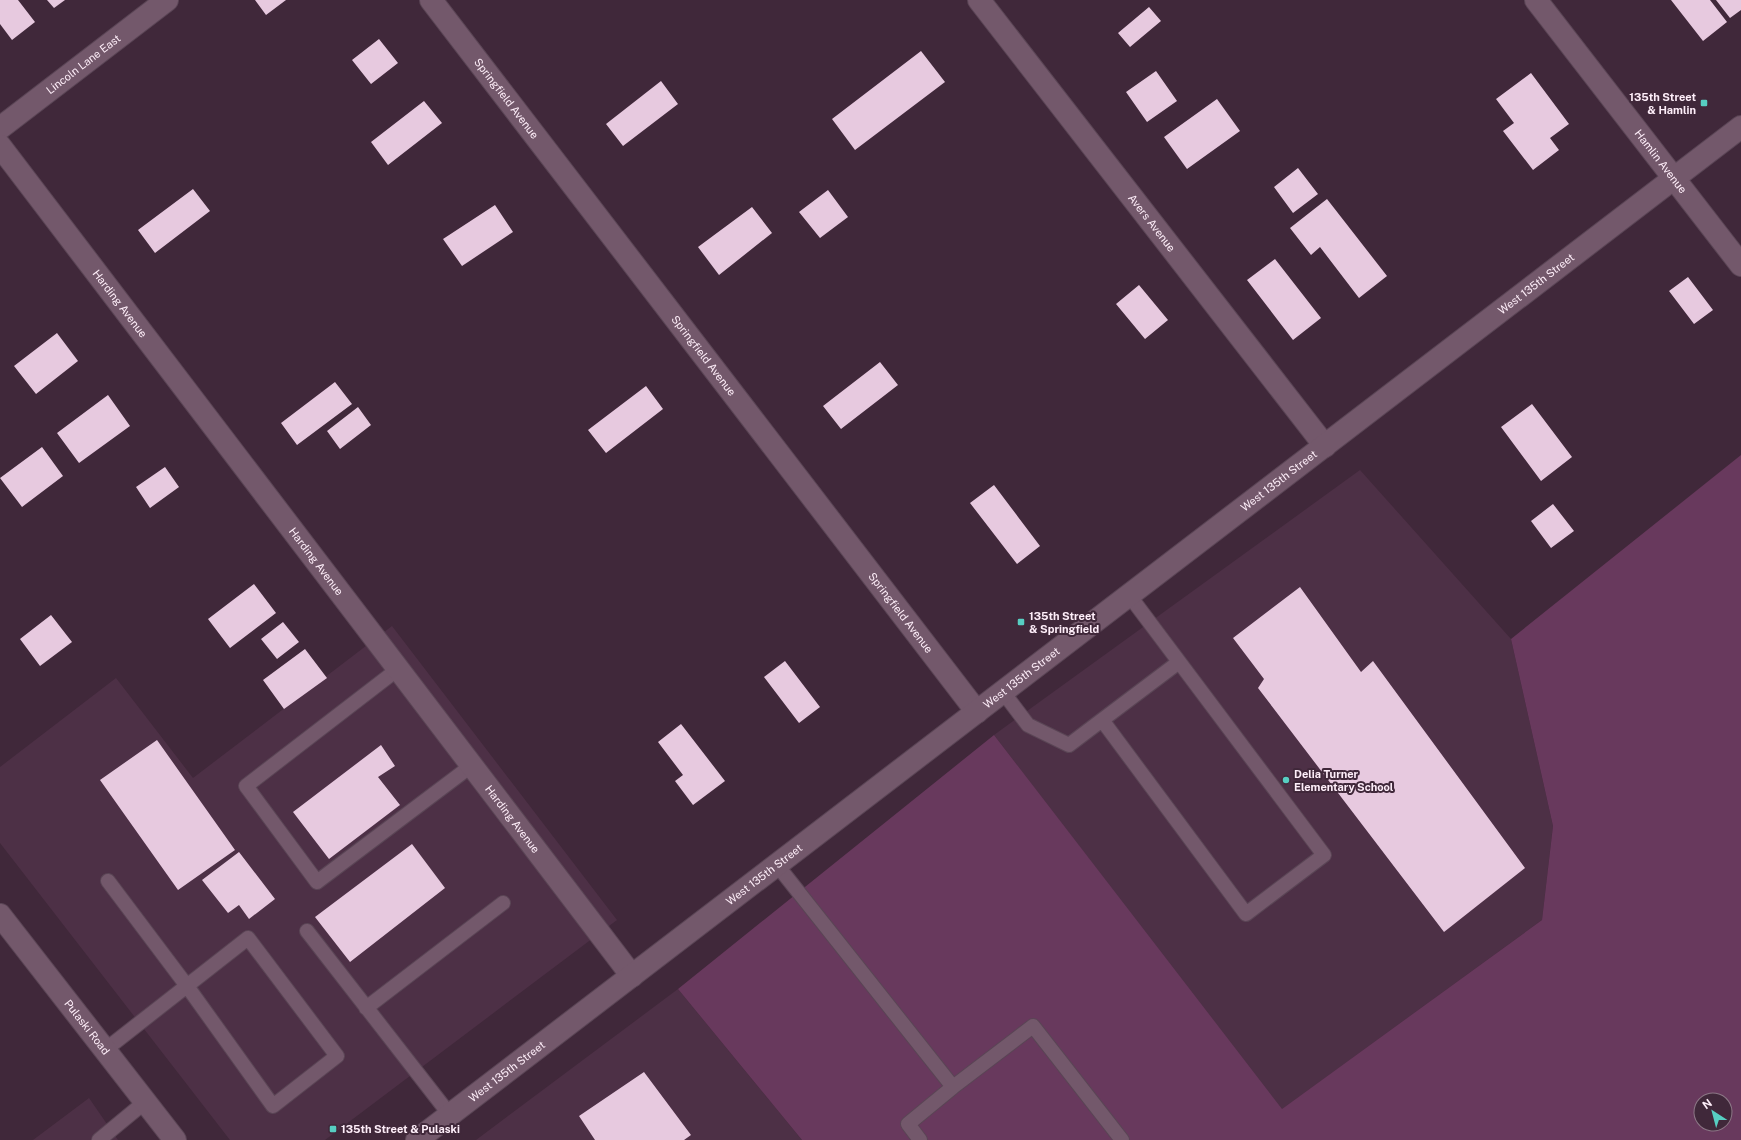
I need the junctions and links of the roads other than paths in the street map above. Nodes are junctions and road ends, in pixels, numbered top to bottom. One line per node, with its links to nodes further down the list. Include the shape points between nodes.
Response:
1 (167, 0): 6 (street, Lincoln Lane East)
2 (431, 0): 15 (street, Springfield Avenue)
3 (979, 0): 10 (street, Avers Avenue)
4 (1536, 0): 8 (street, Hamlin Avenue)
5 (1741, 127): 8 (street, West 135th Street)
6 (0, 128)
7 (0, 146): 13 (street, Harding Avenue)
8 (1674, 179): 9 (street, Hamlin Avenue); 10 (street, West 135th Street)
9 (1741, 265)
10 (1325, 446): 11 (street, West 135th Street)
11 (1129, 595): 12 (lane); 14 (street, West 135th Street)
12 (1179, 662): 16 (lane); 16 (lane, via 1324,855 1246,914)
13 (398, 669): 17 (street, Harding Avenue); 17 (lane, via 246,786 318,882)
14 (1003, 692): 15 (street, West 135th Street); 16 (lane, via 1028,725 1069,745)
15 (977, 712): 18 (street, West 135th Street)
16 (1102, 720)
17 (472, 766): 23 (street, Harding Avenue)
18 (776, 865): 23 (street, West 135th Street); 27 (lane)
19 (108, 881): 24 (lane)
20 (503, 903): 25 (lane)
21 (0, 915): 26 (street, Pulaski Road)
22 (307, 931): 25 (lane)
23 (632, 976): 29 (street, West 135th Street)
24 (187, 986): 24 (lane, via 248,938 337,1056 273,1106); 26 (lane)
25 (366, 1008): 29 (lane)
26 (105, 1050): 28 (street, Pulaski Road)
27 (953, 1087): 33 (lane, via 908,1124); 34 (lane, via 1033,1026)
28 (145, 1102): 30 (lane); 31 (street, Pulaski Road)
29 (450, 1115): 32 (street, West 135th Street)
30 (98, 1140)
31 (175, 1140)
32 (417, 1140)
33 (920, 1140)
34 (1122, 1140)

